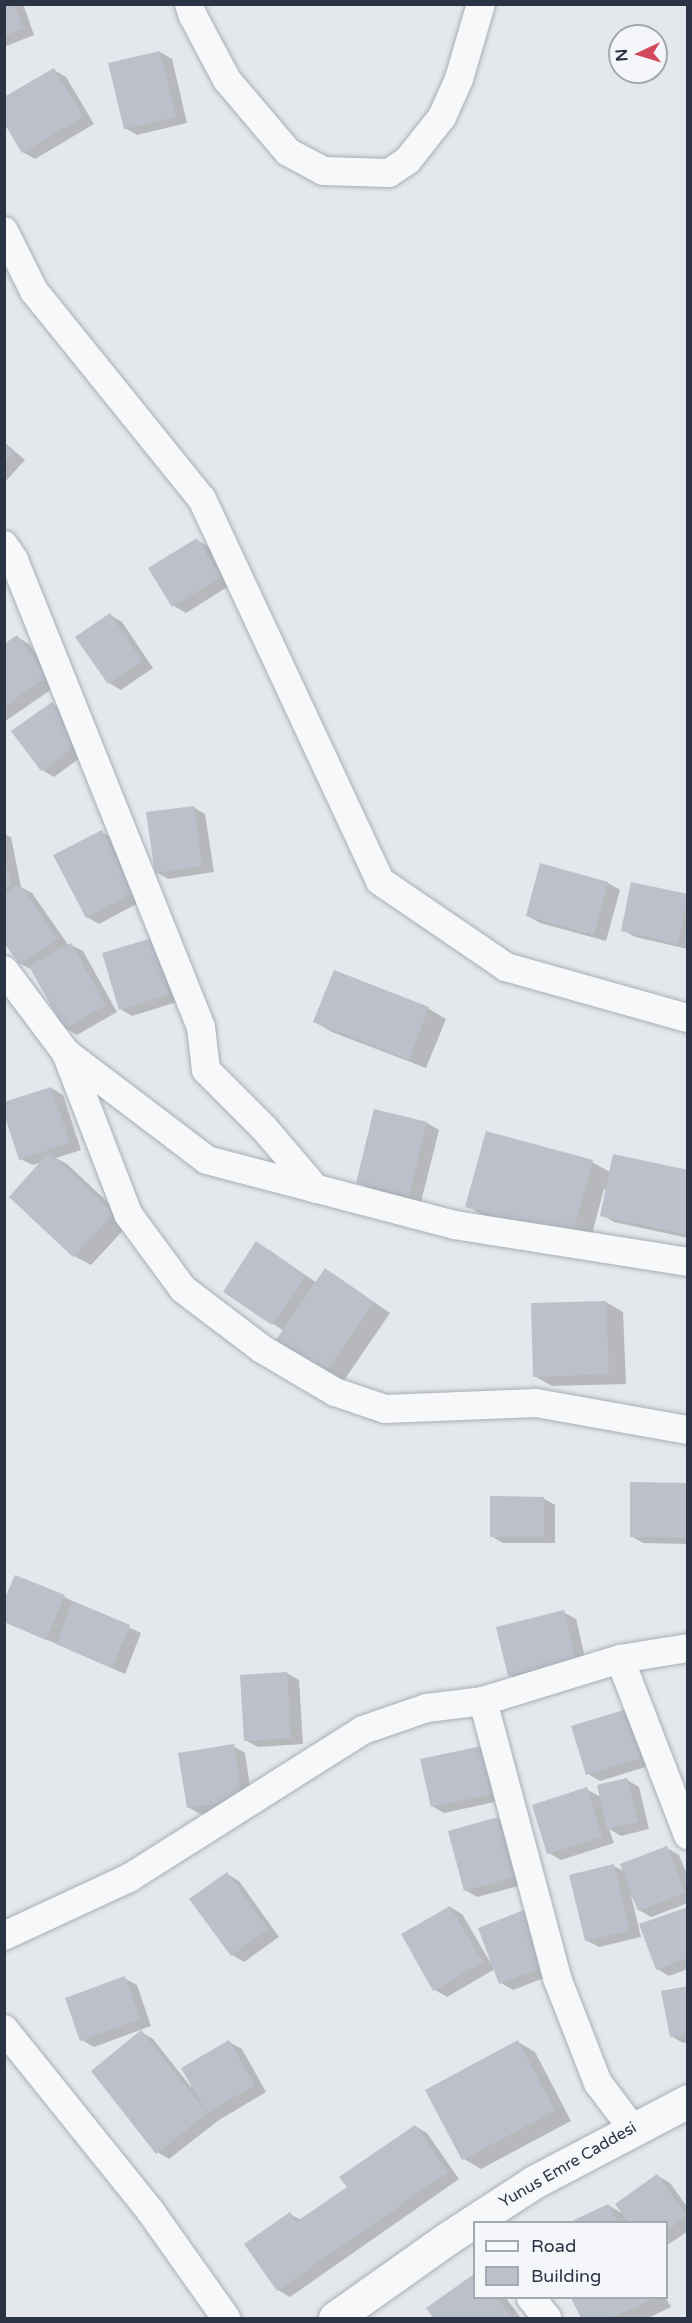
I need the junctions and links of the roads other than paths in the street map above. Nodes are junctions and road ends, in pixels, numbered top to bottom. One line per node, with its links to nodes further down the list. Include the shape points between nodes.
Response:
1 (189, 4): 2 (street, via 226,80 288,152 323,171 389,173 408,160 441,117 459,79)
2 (481, 4)
3 (4, 231): 6 (street, via 34,291 202,499 380,881 506,967)
4 (4, 545): 8 (street, via 14,560 201,1027 206,1070 264,1128)
5 (4, 970): 7 (street)
6 (687, 1018)
7 (66, 1053): 8 (street, via 207,1160); 10 (street, via 128,1214 183,1289 262,1349 335,1392 386,1409 536,1403)
8 (316, 1189): 9 (street, via 455,1225)
9 (687, 1262)
10 (687, 1430)
11 (687, 1648): 12 (street)
12 (620, 1659): 13 (street); 14 (street)
13 (483, 1701): 15 (street, via 427,1708 363,1730 129,1878); 18 (street, via 557,1978 598,2083)
14 (687, 1835)
15 (4, 1936)
16 (4, 2029): 22 (street, via 151,2212)
17 (687, 2101): 18 (street, Yunus Emre Caddesi)
18 (632, 2128): 19 (street, Yunus Emre Caddesi, via 534,2182)
19 (476, 2221)
20 (473, 2223): 23 (street, Yunus Emre Caddesi)
21 (532, 2299): 24 (street)
22 (226, 2319)
23 (335, 2319)
24 (547, 2319)

